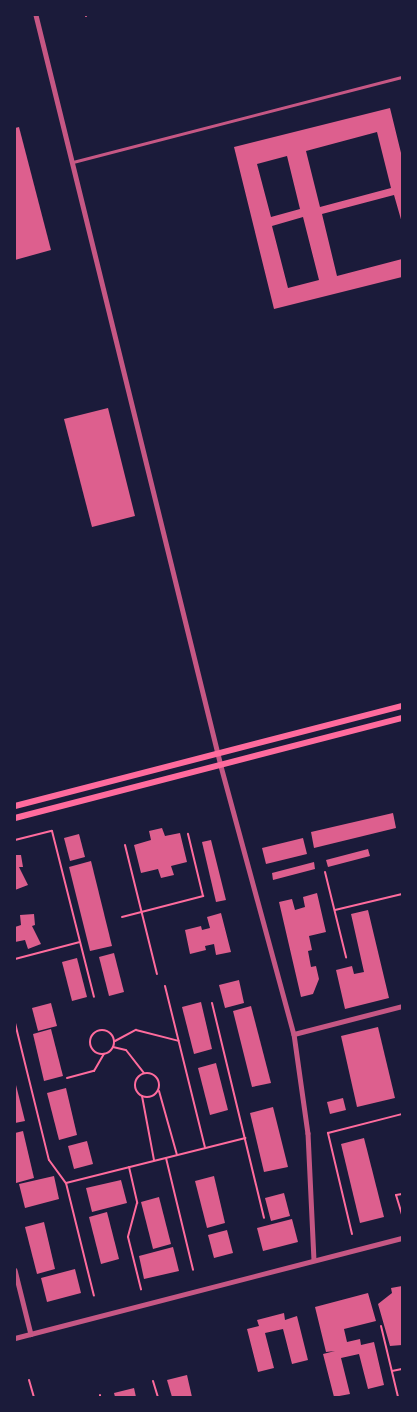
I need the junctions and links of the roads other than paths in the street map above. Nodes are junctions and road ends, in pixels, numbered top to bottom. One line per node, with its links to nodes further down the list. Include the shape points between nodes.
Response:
1 (36, 15): 3 (street)
2 (402, 77): 3 (lane)
3 (71, 162): 6 (street)
4 (402, 706): 6 (main road)
5 (402, 718): 7 (main road)
6 (218, 754): 7 (street); 8 (main road)
7 (221, 766): 9 (main road); 11 (street)
8 (15, 806)
9 (15, 818)
10 (402, 1006): 11 (street)
11 (294, 1034): 13 (street, via 308,1133)
12 (402, 1238): 13 (street)
13 (314, 1260): 15 (street)
14 (15, 1270): 15 (street)
15 (31, 1334): 16 (street)
16 (15, 1338)

